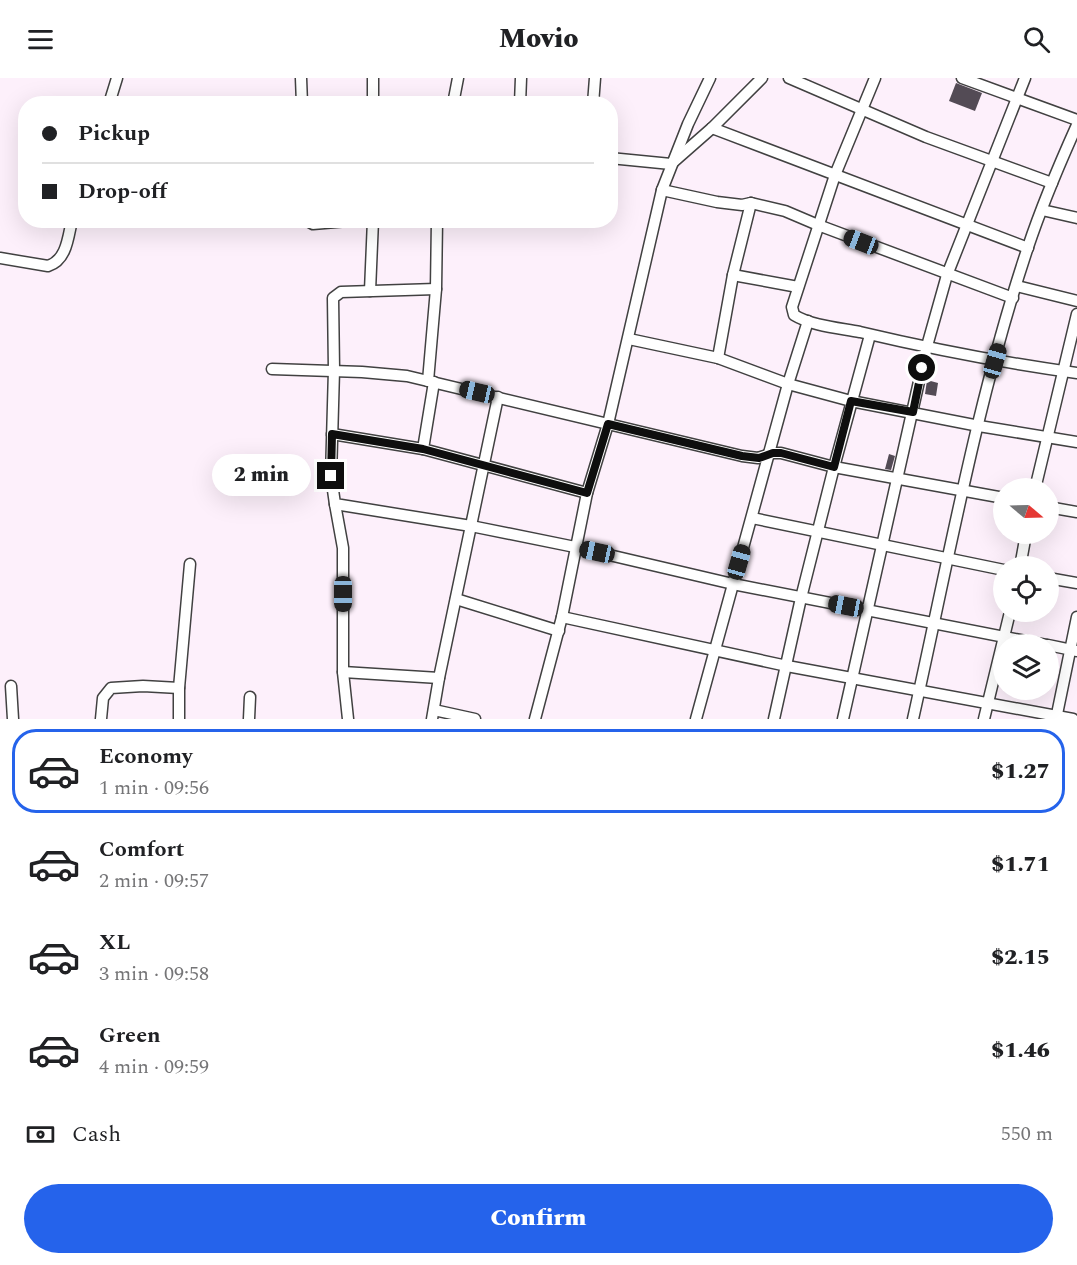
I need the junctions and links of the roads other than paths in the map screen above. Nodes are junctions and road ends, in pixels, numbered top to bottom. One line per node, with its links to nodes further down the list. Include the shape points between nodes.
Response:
1 (117, 78): 13 (street)
2 (301, 78): 14 (street)
3 (374, 78): 15 (street)
4 (458, 78): 16 (street)
5 (521, 78): 17 (street)
6 (595, 78): 18 (street)
7 (710, 78): 25 (street)
8 (762, 78): 22 (street)
9 (789, 78): 20 (street)
10 (875, 78): 20 (street)
11 (962, 78): 19 (street)
12 (1025, 78): 19 (street)
13 (111, 96)
14 (302, 96)
15 (373, 96)
16 (455, 96)
17 (520, 96)
18 (594, 96)
19 (1016, 98): 21 (street); 24 (street)
20 (861, 110): 24 (street); 26 (street)
21 (1077, 123): 27 (street)
22 (712, 128): 25 (street); 26 (street)
23 (618, 159): 25 (street)
24 (991, 162): 27 (street); 32 (street)
25 (671, 164): 28 (street)
26 (835, 175): 32 (street); 33 (street)
27 (1052, 183): 30 (street)
28 (663, 190): 29 (street, via 732,204); 50 (street)
29 (751, 203): 33 (street, via 785,211); 39 (street)
30 (1042, 210): 31 (street); 37 (street)
31 (1077, 218)
32 (966, 224): 37 (street); 40 (street)
33 (818, 225): 40 (street); 42 (street)
34 (70, 228): 38 (street, via 65,250 54,264)
35 (373, 228): 44 (street)
36 (437, 228): 43 (street)
37 (1028, 248): 41 (street)
38 (0, 258)
39 (733, 275): 42 (street); 52 (street)
40 (947, 275): 45 (street); 51 (street)
41 (1017, 286): 45 (street); 46 (street)
42 (798, 287): 48 (street, via 792,311)
43 (436, 289): 44 (street); 58 (street)
44 (370, 291): 55 (street, via 341,292 333,298)
45 (1013, 298): 53 (street)
46 (1077, 301)
47 (1077, 314): 56 (street)
48 (808, 321): 49 (street); 59 (street)
49 (870, 335): 51 (street); 61 (street)
50 (629, 339): 52 (street); 63 (street)
51 (927, 346): 53 (street); 62 (street)
52 (718, 358): 59 (street)
53 (995, 361): 56 (street); 64 (street)
54 (272, 369): 55 (street)
55 (334, 370): 58 (street); 65 (street)
56 (1064, 371): 57 (street); 66 (street)
57 (1077, 373)
58 (431, 381): 60 (street); 68 (street)
59 (789, 384): 61 (street); 69 (street)
60 (498, 397): 63 (street); 70 (street)
61 (851, 401): 62 (street); 71 (street)
62 (913, 412): 64 (street); 73 (street)
63 (608, 424): 69 (street, via 742,456 759,458); 75 (street)
64 (979, 426): 66 (street); 74 (street)
65 (332, 434): 68 (street); 77 (street)
66 (1047, 437): 67 (street); 72 (street)
67 (1077, 442)
68 (423, 449): 70 (street)
69 (770, 454): 71 (street, via 781,453); 80 (street)
70 (483, 465): 75 (street); 81 (street)
71 (834, 467): 73 (street); 82 (street)
72 (1038, 478)
73 (898, 479): 74 (street); 83 (street)
74 (964, 491): 76 (street); 85 (street)
75 (587, 493): 84 (street)
76 (993, 496)
77 (335, 504): 81 (street); 103 (street, via 343,548)
78 (1059, 509): 79 (street)
79 (1077, 512)
80 (752, 518): 82 (street); 90 (street)
81 (471, 526): 84 (street); 91 (street)
82 (818, 531): 83 (street); 92 (street)
83 (884, 545): 85 (street); 93 (street)
84 (575, 547): 90 (street); 94 (street)
85 (949, 559): 87 (street); 96 (street)
86 (190, 564): 108 (street)
87 (993, 568)
88 (1059, 580): 89 (street)
89 (1077, 583)
90 (733, 584): 92 (street); 100 (street)
91 (456, 598): 97 (street); 104 (street)
92 (801, 598): 93 (street); 102 (street)
93 (868, 610): 96 (street); 105 (street)
94 (562, 617): 97 (street); 100 (street)
95 (1077, 617): 101 (street)
96 (934, 624): 98 (street); 109 (street)
97 (559, 630): 121 (street)
98 (993, 635)
99 (1059, 647): 101 (street)
100 (716, 649): 102 (street); 113 (street)
101 (1074, 650): 114 (street)
102 (787, 666): 105 (street); 122 (street)
103 (343, 672): 104 (street); 119 (street)
104 (439, 678): 112 (street)
105 (854, 678): 109 (street); 123 (street)
106 (993, 682): 111 (street)
107 (11, 686): 115 (street)
108 (179, 688): 116 (street, via 111,688 103,698); 117 (street)
109 (919, 690): 111 (street); 124 (street)
110 (250, 697): 118 (street)
111 (988, 703): 114 (street); 125 (street)
112 (433, 715): 120 (street)
113 (699, 718)
114 (1056, 718): 126 (street)
115 (13, 719)
116 (101, 719)
117 (179, 719)
118 (249, 719)
119 (348, 719)
120 (475, 719)
121 (536, 719)
122 (774, 719)
123 (843, 719)
124 (913, 719)
125 (984, 719)
126 (1073, 719)

